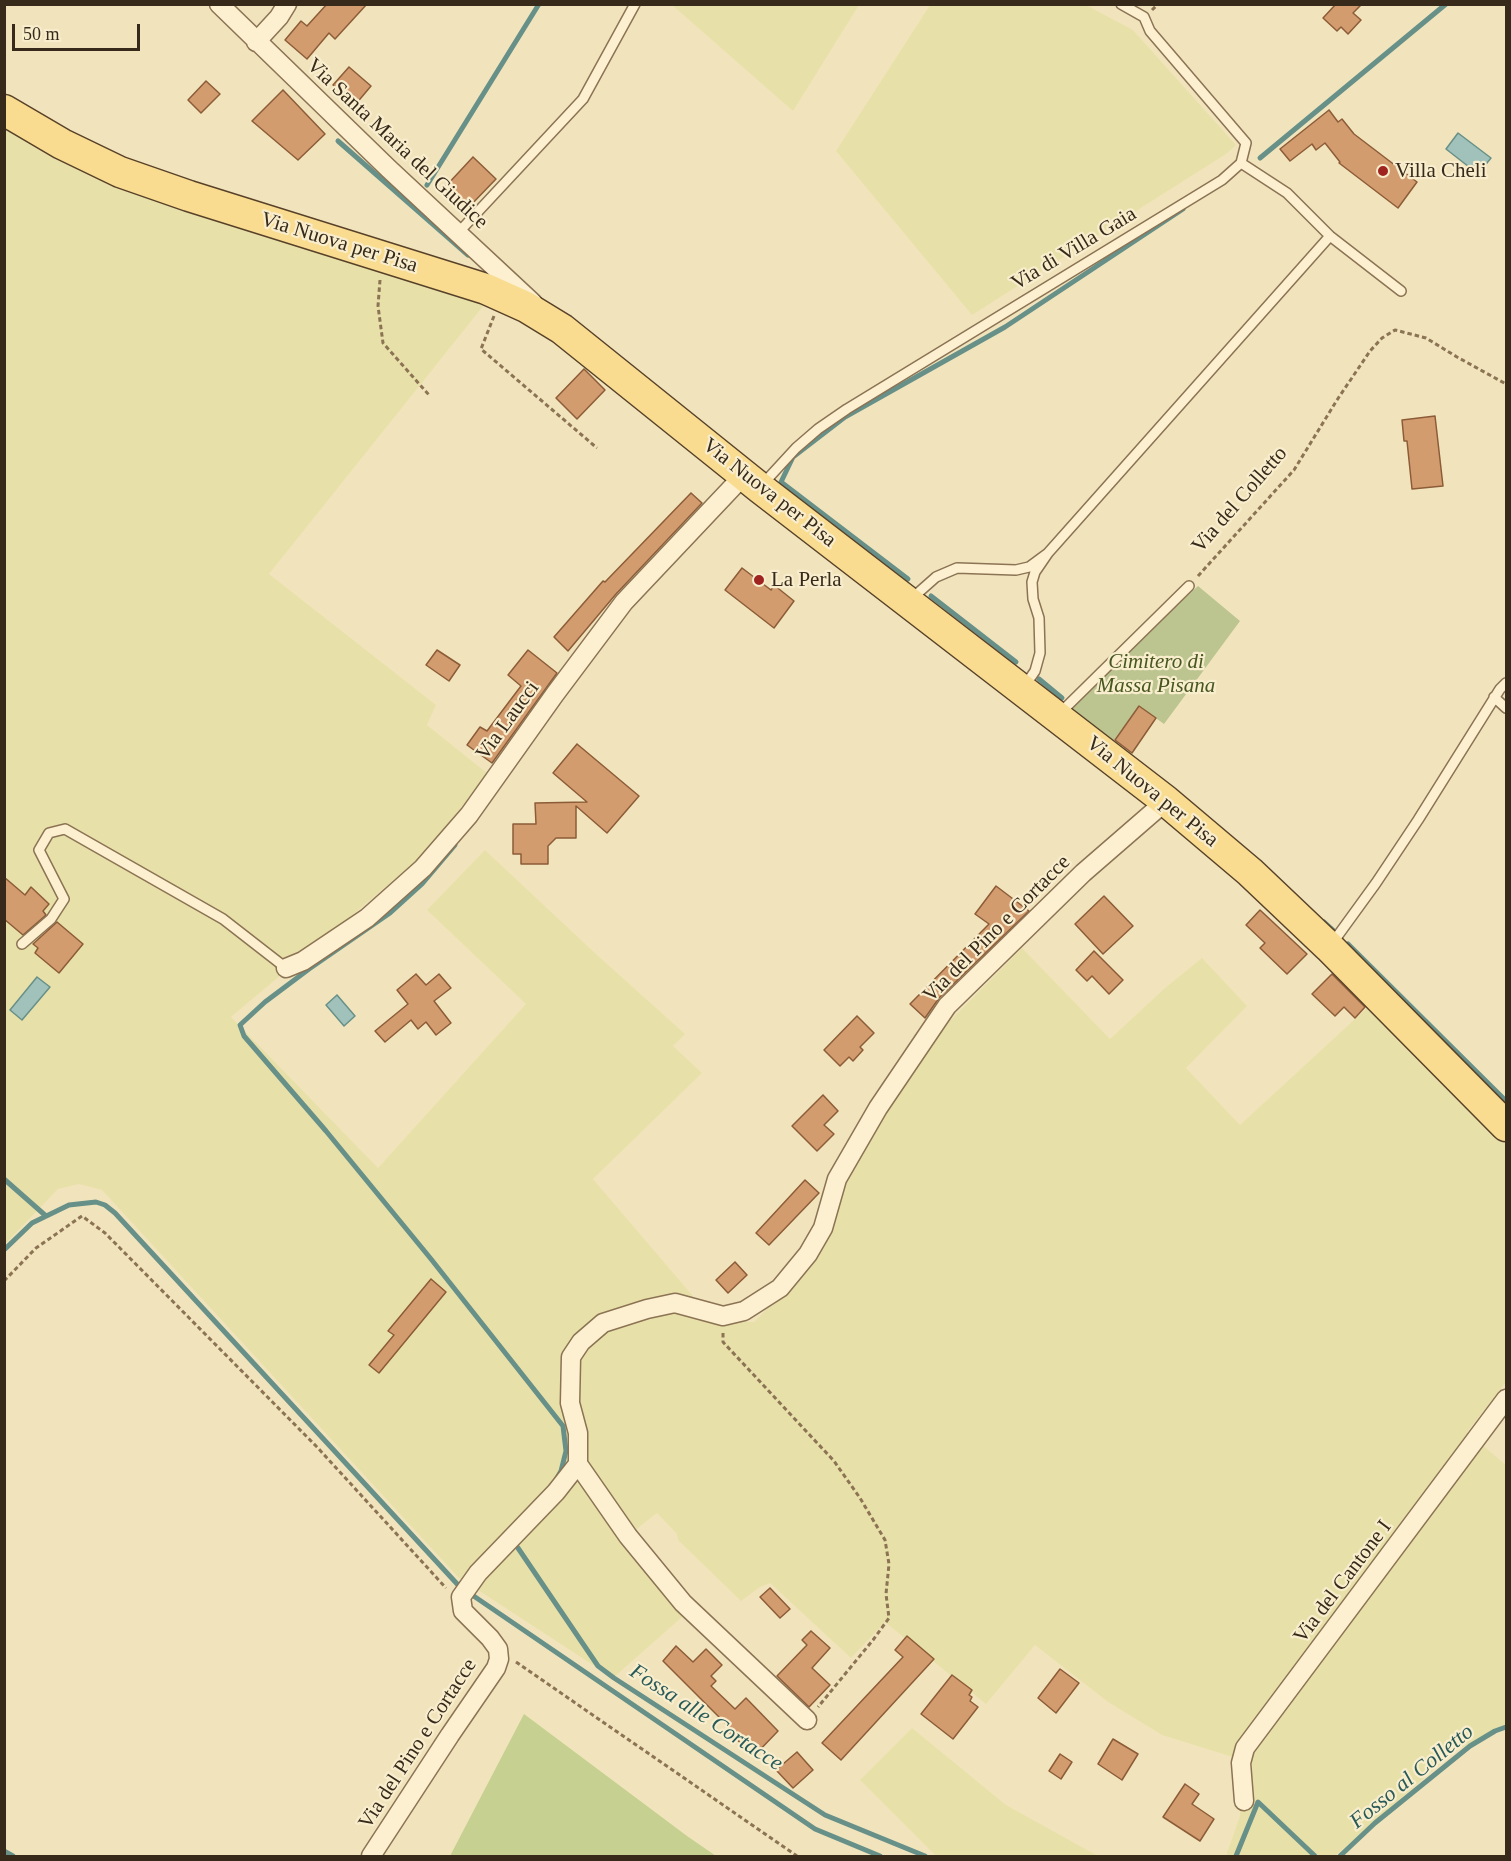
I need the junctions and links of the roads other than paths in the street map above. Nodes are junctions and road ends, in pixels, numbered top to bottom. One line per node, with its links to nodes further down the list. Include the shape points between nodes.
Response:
1 (219, 4): 5 (street, Via Santa Maria del Giudice)
2 (287, 4): 5 (street)
3 (635, 4): 8 (lane, via 583,99)
4 (1121, 4): 7 (lane, via 1144,17 1150,31 1246,143)
5 (256, 42): 8 (street, Via Santa Maria del Giudice)
6 (4, 110): 11 (main road, Via Nuova per Pisa, via 93,160 152,184 502,296)
7 (1241, 162): 9 (lane, via 1287,193); 12 (lane, Via di Villa Gaia, via 1222,180 837,416)
8 (458, 233): 11 (street, Via Santa Maria del Giudice)
9 (1330, 236): 10 (lane); 13 (lane)
10 (1401, 291)
11 (544, 317): 12 (main road, Via Nuova per Pisa)
12 (752, 481): 15 (main road, Via Nuova per Pisa); 24 (street, Via Laucci, via 624,602 469,815 423,868 367,918)
13 (1048, 553): 15 (lane, via 1029,567 1016,570 966,567 946,571); 17 (lane, via 1032,582 1040,653 1035,671)
14 (1189, 586): 20 (lane)
15 (909, 601): 17 (main road, Via Nuova per Pisa)
16 (1506, 683): 18 (lane)
17 (1023, 689): 20 (main road, Via Nuova per Pisa)
18 (1494, 697): 19 (lane); 23 (lane, via 1406,838)
19 (1506, 708)
20 (1057, 716): 21 (main road, Via Nuova per Pisa)
21 (1166, 801): 23 (main road, Via Nuova per Pisa, via 1250,872); 27 (street, Via del Pino e Cortacce, via 1083,873 947,1006 878,1108 837,1179 823,1228 780,1288 744,1311 723,1316 675,1303 647,1309 603,1323 581,1342 571,1357 570,1403 578,1433)
22 (22, 944): 24 (lane, via 51,919 64,898 39,850 49,833 64,829 224,920)
23 (1329, 947): 25 (main road, Via Nuova per Pisa)
24 (286, 968)
25 (1506, 1126)
26 (1506, 1399): 29 (street, Via del Cantone I, via 1245,1748 1241,1763)
27 (578, 1464): 28 (street, via 628,1536 683,1603); 30 (street, Via del Pino e Cortacce, via 464,1596 468,1617 498,1649 496,1668)
28 (807, 1720)
29 (1244, 1801)
30 (371, 1857)

